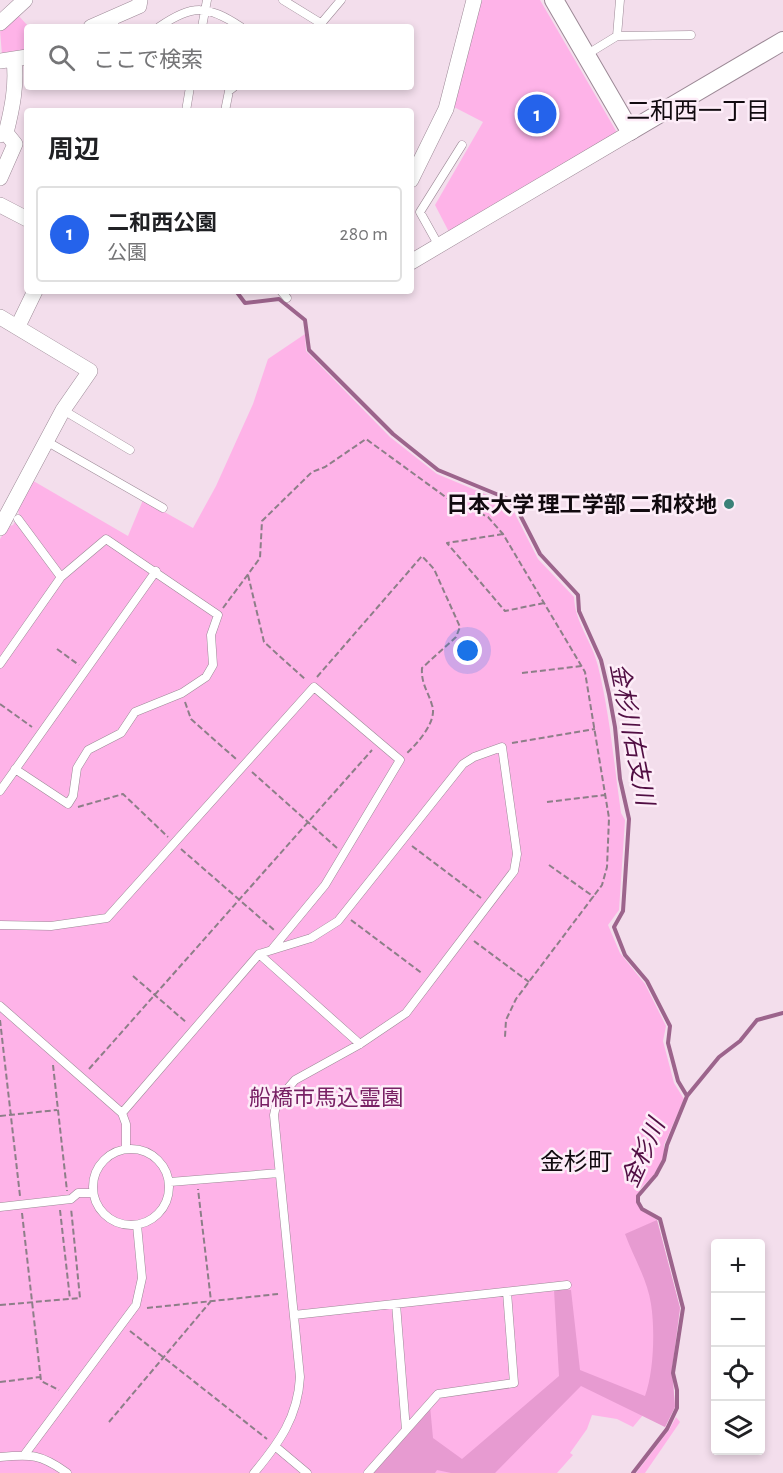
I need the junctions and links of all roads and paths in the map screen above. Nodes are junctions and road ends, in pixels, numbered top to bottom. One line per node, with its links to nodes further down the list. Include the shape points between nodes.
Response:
1 (25, 0): 10 (street)
2 (140, 0): 11 (street, via 139,6 131,11)
3 (207, 0): 9 (lane)
4 (283, 0): 15 (lane)
5 (341, 0): 16 (lane)
6 (474, 0): 29 (street, via 446,109)
7 (554, 0): 20 (street)
8 (620, 0): 18 (lane)
9 (205, 10): 12 (lane, via 191,9); 13 (lane); 14 (lane)
10 (0, 24)
11 (98, 24)
12 (164, 24)
13 (203, 24)
14 (236, 24)
15 (317, 24)
16 (322, 24)
17 (691, 35): 18 (lane)
18 (617, 36): 20 (lane)
19 (783, 41): 26 (street)
20 (585, 56): 26 (street, via 625,127)
21 (14, 60): 27 (street, via 16,80)
22 (190, 90): 24 (lane)
23 (230, 90): 25 (lane)
24 (186, 108)
25 (226, 108)
26 (633, 131): 33 (street)
27 (3, 134): 30 (street, via 15,144)
28 (462, 145): 33 (lane, via 420,212)
29 (414, 168)
30 (0, 178)
31 (0, 205): 32 (street)
32 (24, 217)
33 (439, 246): 34 (street)
34 (414, 260)
35 (34, 294): 37 (street)
36 (0, 317): 37 (street)
37 (18, 326): 38 (street, via 90,371)
38 (63, 410): 39 (street); 40 (lane)
39 (46, 441): 41 (lane); 42 (street)
40 (130, 450)
41 (164, 508)
42 (6, 518): 46 (lane)
43 (503, 534): 45 (path, via 488,517 447,498 366,439 312,472 262,521 262,552); 47 (path); 47 (path, via 447,543 505,611)
44 (156, 571): 46 (lane, via 106,539); 48 (lane); 52 (lane)
45 (248, 574): 48 (path); 54 (path, via 264,642)
46 (60, 577): 50 (lane)
47 (544, 603): 51 (path)
48 (218, 615): 55 (lane, via 211,635 210,672)
49 (57, 649): 52 (path)
50 (0, 664)
51 (583, 666): 53 (path); 57 (path)
52 (86, 670): 58 (lane)
53 (522, 673)
54 (314, 687): 59 (lane); 61 (path, via 318,673 422,556 434,569 460,627 456,637 422,668 422,684 433,707 433,717 416,745); 62 (lane)
55 (182, 693): 62 (path, via 191,719); 63 (lane, via 135,712 121,733 88,750 77,768 68,804)
56 (0, 704): 58 (path)
57 (595, 729): 60 (path); 65 (path)
58 (41, 734): 63 (lane)
59 (379, 742): 61 (lane); 68 (path)
60 (501, 747): 75 (lane, via 516,865); 80 (lane, via 463,764 338,921 311,938)
61 (400, 760): 71 (lane)
62 (244, 765): 68 (path); 69 (lane)
63 (15, 769): 64 (lane)
64 (0, 791)
65 (605, 795): 66 (path); 73 (path, via 609,818 607,867)
66 (547, 802)
67 (74, 808): 69 (path, via 123,794)
68 (308, 822): 71 (path); 74 (path)
69 (174, 843): 74 (path); 77 (lane, via 107,918 51,926)
70 (410, 844): 75 (path)
71 (343, 854): 79 (lane, via 325,885)
72 (549, 865): 73 (path)
73 (594, 897): 84 (path)
74 (239, 899): 79 (path); 85 (path)
75 (490, 905): 78 (lane)
76 (351, 920): 83 (path)
77 (0, 925)
78 (467, 935): 83 (lane); 84 (path)
79 (282, 937): 80 (lane)
80 (272, 948): 81 (lane)
81 (259, 954): 87 (lane); 89 (lane)
82 (133, 976): 85 (path)
83 (433, 981): 89 (lane, via 406,1013)
84 (529, 982): 88 (path, via 510,1010)
85 (155, 995): 87 (path); 93 (path)
86 (0, 1006): 90 (lane)
87 (194, 1029): 95 (lane)
88 (505, 1036)
89 (360, 1044): 98 (lane, via 295,1080 277,1101 274,1115)
90 (52, 1052): 93 (lane); 94 (path)
91 (6, 1069): 92 (path)
92 (0, 1070)
93 (81, 1078): 95 (lane)
94 (58, 1110): 96 (path); 102 (path)
95 (122, 1113): 97 (lane)
96 (0, 1116)
97 (126, 1148): 100 (lane, via 142,1149 155,1156); 101 (lane, via 112,1153 100,1164)
98 (279, 1173): 99 (lane); 113 (lane)
99 (196, 1180): 100 (lane); 109 (path)
100 (170, 1182): 104 (lane, via 165,1205 148,1221)
101 (93, 1192): 102 (lane, via 78,1193); 104 (lane, via 104,1214 119,1223)
102 (66, 1200): 103 (lane); 108 (path); 108 (path, via 80,1298)
103 (0, 1207)
104 (137, 1225): 112 (lane, via 142,1278)
105 (567, 1286): 106 (lane)
106 (507, 1292): 110 (lane); 119 (lane, via 514,1383 438,1394)
107 (278, 1294): 109 (path)
108 (70, 1299): 111 (path)
109 (212, 1301): 112 (path); 115 (path)
110 (396, 1304): 113 (lane); 119 (lane)
111 (0, 1305)
112 (134, 1309): 114 (lane)
113 (294, 1315): 120 (lane, via 300,1392 290,1426)
114 (123, 1326): 115 (path); 121 (lane)
115 (164, 1357): 118 (path); 120 (path)
116 (40, 1377): 117 (path)
117 (0, 1382)
118 (109, 1422)
119 (406, 1430): 126 (lane)
120 (276, 1447): 124 (lane); 125 (lane)
121 (25, 1454): 122 (lane); 123 (lane, via 48,1459)
122 (0, 1457)
123 (67, 1473)
124 (254, 1473)
125 (307, 1473)
126 (368, 1473)

